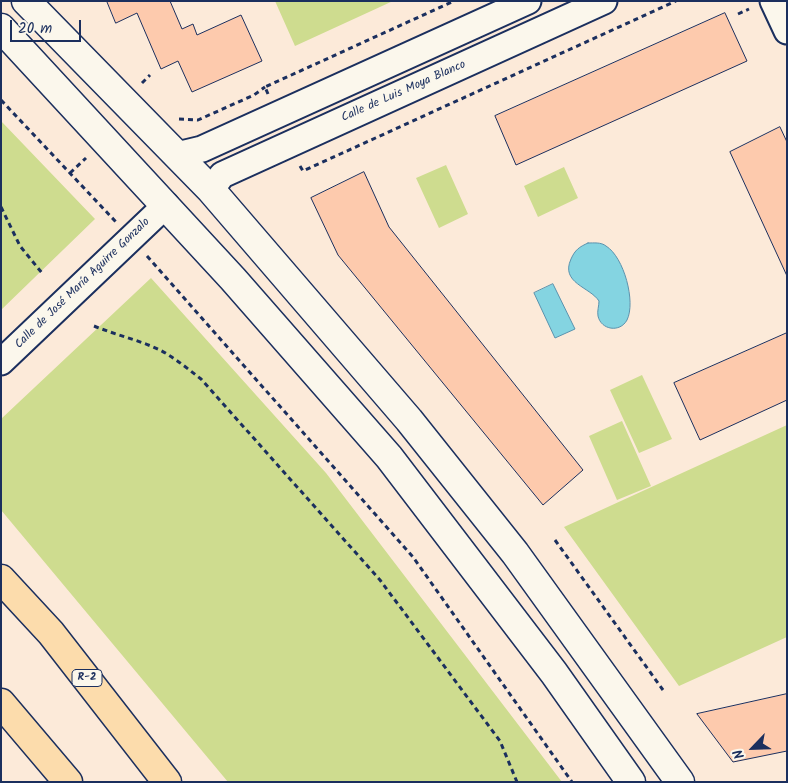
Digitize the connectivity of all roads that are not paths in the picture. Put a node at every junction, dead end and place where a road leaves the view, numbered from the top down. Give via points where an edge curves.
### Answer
1 (26, 1) edge
2 (528, 1) edge
3 (604, 1) edge
4 (773, 1) edge
5 (1, 28) edge
6 (787, 31) edge
7 (177, 155) junction
8 (211, 190) junction
9 (166, 205) junction
10 (1, 362) edge
11 (1, 579) edge
12 (1, 703) edge
13 (68, 782) edge
14 (168, 782) edge
15 (631, 782) edge
16 (680, 782) edge

1 - 7 street
2 - 7 street via 202,148
3 - 8 street, Calle de Luis Moya Blanco via 222,176
4 - 6 street
5 - 9 street
7 - 8 street
8 - 16 street via 478,505
9 - 10 street, Calle de José María Aguirre Gonzalo
9 - 15 street via 389,457 554,673
11 - 14 highway, R-2 via 51,633
12 - 13 highway

